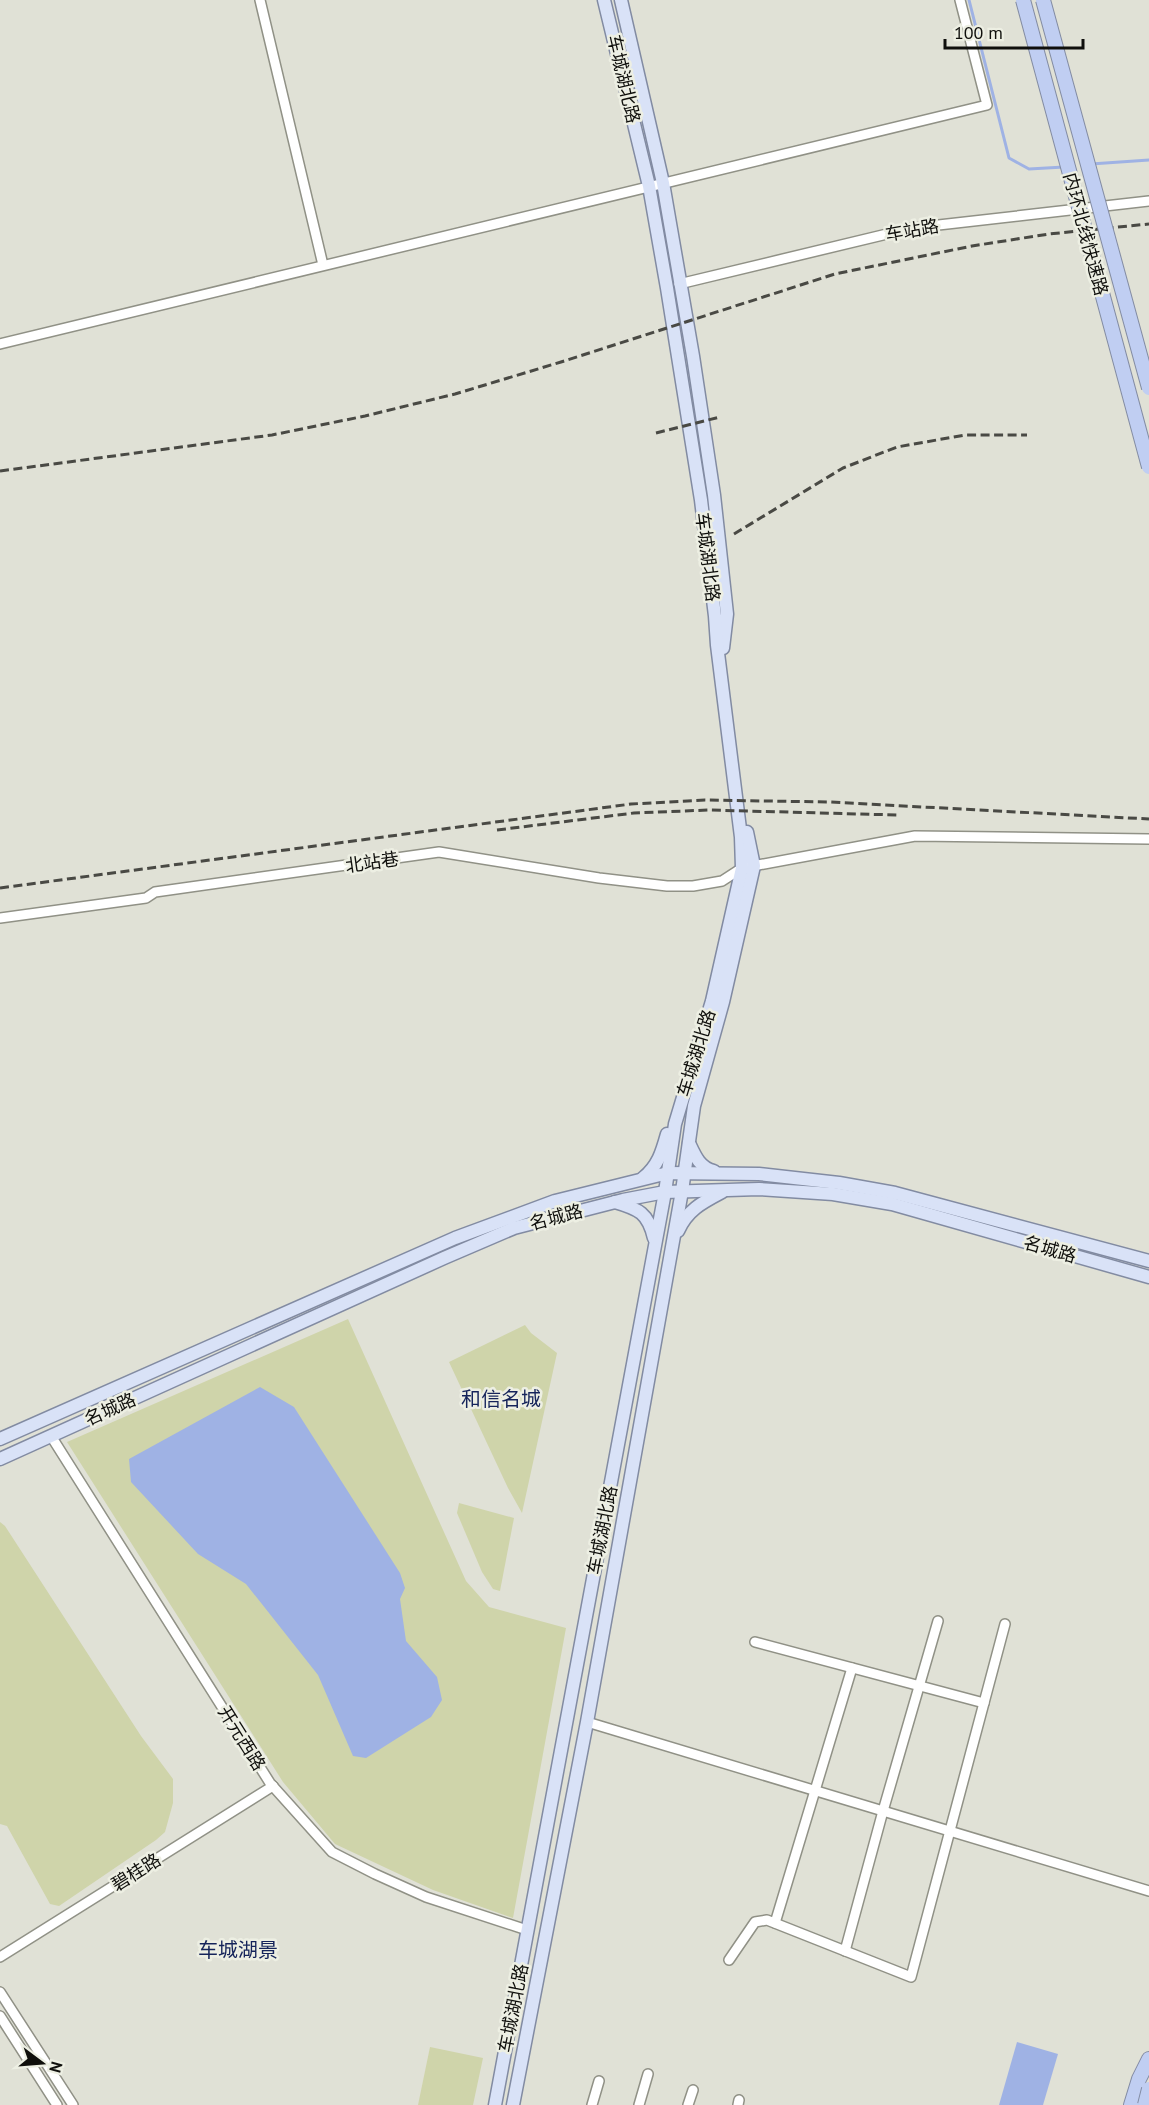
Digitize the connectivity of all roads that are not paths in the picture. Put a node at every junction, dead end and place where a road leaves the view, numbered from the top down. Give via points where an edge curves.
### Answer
1 (260, 0) edge
2 (604, 0) edge
3 (621, 0) edge
4 (960, 0) edge
5 (1023, 0) edge
6 (1043, 0) edge
7 (663, 183) junction
8 (649, 186) junction
9 (1149, 201) edge
10 (323, 265) junction
11 (679, 284) junction
12 (0, 344) edge
13 (1149, 388) edge
14 (1149, 467) edge
15 (1149, 839) edge
16 (748, 867) junction
17 (0, 918) edge
18 (712, 1001) junction
19 (689, 1143) junction
20 (685, 1172) junction
21 (668, 1173) junction
22 (721, 1173) junction
23 (642, 1179) junction
24 (726, 1190) junction
25 (682, 1191) junction
26 (665, 1192) junction
27 (614, 1202) junction
28 (655, 1242) junction
29 (672, 1243) junction
30 (1149, 1261) edge
31 (1149, 1277) edge
32 (51, 1436) junction
33 (0, 1439) edge
34 (0, 1459) edge
35 (938, 1621) dead end
36 (1005, 1624) dead end
37 (755, 1642) dead end
38 (852, 1668) junction
39 (920, 1686) junction
40 (984, 1703) junction
41 (588, 1722) junction
42 (273, 1786) junction
43 (814, 1790) junction
44 (883, 1811) junction
45 (949, 1831) junction
46 (1149, 1891) edge
47 (775, 1923) junction
48 (527, 1930) junction
49 (845, 1951) junction
50 (0, 1957) edge
51 (729, 1960) dead end
52 (0, 1992) edge
53 (0, 2016) edge
54 (1149, 2059) edge
55 (1149, 2066) edge
56 (648, 2074) dead end
57 (599, 2081) dead end
58 (693, 2090) dead end
59 (1142, 2101) edge
60 (57, 2105) edge
61 (73, 2105) edge
62 (495, 2105) edge
63 (513, 2105) edge
64 (592, 2105) edge
65 (639, 2105) edge
66 (688, 2105) edge

1 - 10 street
2 - 8 main road, 车城湖北路
3 - 7 main road, 车城湖北路
4 - 7 street via 987,105
5 - 14 highway, 内环北线快速路, bridge
6 - 13 highway, 内环北线快速路, bridge
7 - 8 street
7 - 11 main road, 车城湖北路
8 - 10 street
8 - 16 main road, 车城湖北路 via 701,500 741,837
9 - 11 street, 车站路 via 912,228
10 - 12 street
11 - 16 main road, 车城湖北路 via 714,495 727,614 723,644
15 - 16 street, 北站巷 via 915,836
16 - 17 street, 北站巷 via 722,881 667,886 439,852
16 - 18 main road, 车城湖北路
16 - 19 main road, 车城湖北路 via 723,1002 694,1106
18 - 21 main road, 车城湖北路 via 675,1124
18 - 23 main road via 704,1007 661,1154 654,1169
19 - 20 main road, 车城湖北路
19 - 22 main road via 705,1169
20 - 21 main road, 名城路
20 - 22 main road, 名城路
20 - 25 main road, 车城湖北路
21 - 23 main road, 名城路
21 - 26 main road, 车城湖北路
22 - 30 main road, 名城路 via 839,1183 895,1193
23 - 33 main road, 名城路 via 555,1201 455,1238
24 - 25 main road, 名城路
24 - 29 main road via 699,1204 682,1221
24 - 31 main road, 名城路 via 833,1194 892,1204
25 - 26 main road, 名城路
25 - 29 main road, 车城湖北路
26 - 27 main road, 名城路
26 - 28 main road, 车城湖北路
27 - 28 main road via 631,1206 649,1220
27 - 32 main road, 名城路 via 514,1228
28 - 48 main road, 车城湖北路
29 - 41 main road, 车城湖北路
32 - 34 main road, 名城路
32 - 42 street, 开元西路
35 - 39 street
36 - 40 street
37 - 38 street
38 - 39 street
38 - 43 street
39 - 40 street
39 - 44 street
40 - 45 street
41 - 43 street
41 - 63 main road, 车城湖北路
42 - 48 street, 开元西路 via 332,1852 426,1897
42 - 50 street, 碧桂路
43 - 44 street
43 - 47 street
44 - 45 street
44 - 49 street
45 - 46 street
45 - 49 street via 911,1977
47 - 49 street
47 - 51 street via 755,1922
48 - 62 main road, 车城湖北路
52 - 61 street
53 - 60 street
54 - 59 highway via 1139,2079
55 - 59 main road
56 - 65 street
57 - 64 street
58 - 66 street

